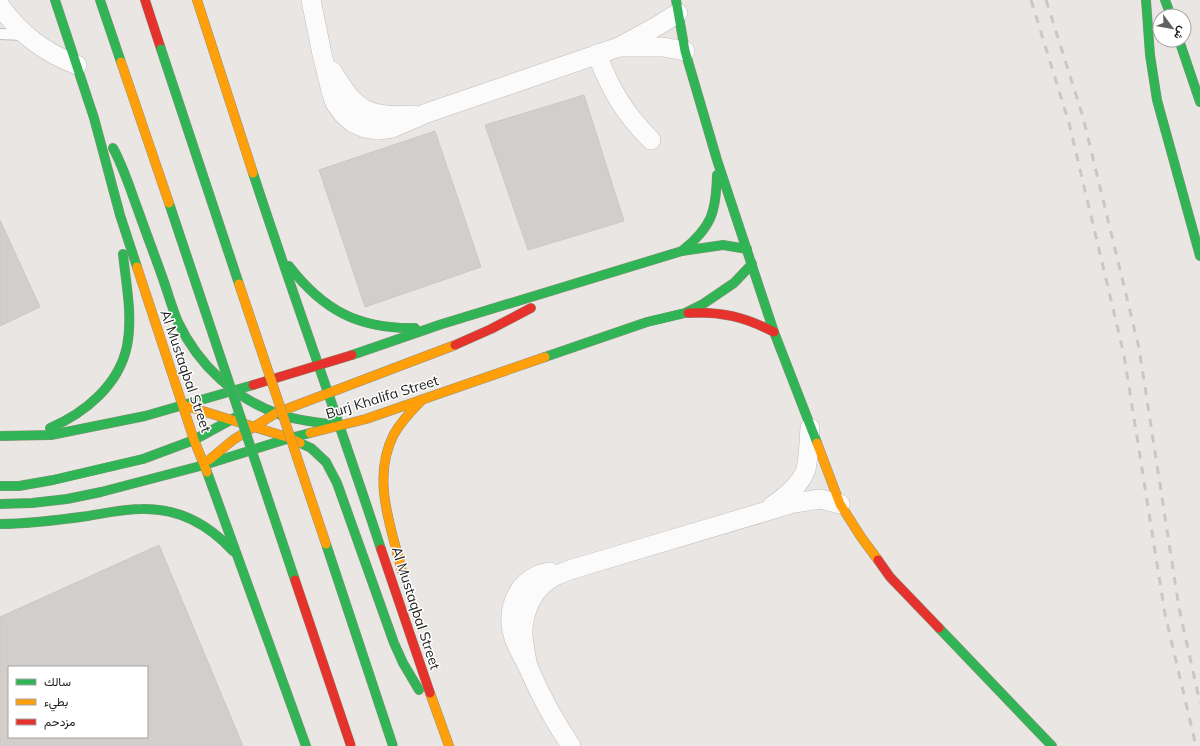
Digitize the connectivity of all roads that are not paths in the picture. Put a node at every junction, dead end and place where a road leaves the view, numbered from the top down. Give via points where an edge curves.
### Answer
1 (55, 0) edge
2 (100, 0) edge
3 (145, 0) edge
4 (197, 0) edge
5 (311, 0) edge
6 (1146, 0) edge
7 (0, 6) edge
8 (677, 7) edge
9 (0, 34) edge
10 (25, 36) junction
11 (619, 47) junction
12 (1182, 48) edge
13 (685, 51) junction
14 (597, 54) junction
15 (77, 65) junction
16 (1200, 102) edge
17 (94, 118) junction
18 (651, 140) dead end
19 (717, 160) junction
20 (120, 215) junction
21 (276, 243) junction
22 (747, 249) junction
23 (682, 251) junction
24 (1200, 256) edge
25 (752, 264) junction
26 (573, 285) junction
27 (685, 313) junction
28 (442, 324) junction
29 (774, 332) junction
30 (318, 365) junction
31 (299, 380) dead end
32 (284, 390) dead end
33 (233, 391) junction
34 (328, 392) junction
35 (422, 400) junction
36 (183, 405) junction
37 (258, 406) junction
38 (276, 412) junction
39 (231, 419) junction
40 (340, 425) junction
41 (251, 426) junction
42 (810, 428) junction
43 (0, 436) edge
44 (20, 436) junction
45 (290, 438) junction
46 (194, 440) junction
47 (204, 464) junction
48 (0, 486) edge
49 (0, 504) edge
50 (840, 504) junction
51 (766, 511) junction
52 (0, 524) edge
53 (237, 555) junction
54 (402, 612) junction
55 (438, 718) junction
56 (306, 746) edge
57 (350, 746) edge
58 (393, 746) edge
59 (449, 746) edge
60 (571, 746) edge
61 (1052, 746) edge

1 - 15 main road, Al Mustaqbal Street
2 - 57 main road, bridge
3 - 58 main road, bridge
4 - 21 main road, Al Mustaqbal Street
5 - 14 street via 322,54 348,96 368,111 379,115 427,114
6 - 24 main road via 1150,55 1157,100
7 - 10 street
8 - 11 street via 659,25
8 - 13 main road
9 - 10 lane
10 - 15 street via 50,53
11 - 13 street via 641,46
11 - 14 street
12 - 16 main road
13 - 19 main road
14 - 18 street via 613,92 636,125
15 - 17 main road, Al Mustaqbal Street
17 - 20 main road, Al Mustaqbal Street
17 - 33 main road via 122,167 180,326 204,363
19 - 22 main road
19 - 23 main road via 717,198 714,211 702,234
20 - 36 main road, Al Mustaqbal Street
20 - 44 main road via 129,318 126,349 120,366 111,381 86,408 55,426 38,433
21 - 28 main road via 285,260 309,290 340,312 373,325 390,328 425,328
21 - 30 main road, Al Mustaqbal Street
22 - 23 main road via 723,245
22 - 25 main road
23 - 26 main road
25 - 27 main road, Burj Khalifa Street via 721,292
25 - 29 main road
26 - 28 main road
26 - 34 main road via 485,332 453,346
27 - 29 main road via 716,312 736,316
27 - 35 main road, Burj Khalifa Street via 647,322
28 - 30 main road
29 - 42 main road
30 - 31 main road
30 - 33 main road
30 - 34 main road, Al Mustaqbal Street
32 - 37 main road
33 - 36 main road
33 - 37 main road
34 - 38 main road
34 - 40 main road, Al Mustaqbal Street
35 - 40 main road, Burj Khalifa Street
35 - 54 main road via 411,410 393,436 387,450 383,474 384,498 401,568
36 - 39 main road
36 - 44 main road via 145,416 51,435
36 - 46 main road, Al Mustaqbal Street
37 - 38 main road
37 - 39 main road
38 - 40 main road via 309,422
38 - 41 main road
39 - 41 main road
39 - 46 main road
40 - 45 main road, Burj Khalifa Street
40 - 54 main road, Al Mustaqbal Street
41 - 45 main road
41 - 47 main road
42 - 50 main road
42 - 51 street via 805,470 799,482 788,495
43 - 44 main road
45 - 47 main road, Burj Khalifa Street
45 - 55 main road via 311,448 326,462 336,483 394,644 413,682
46 - 47 main road, Al Mustaqbal Street
46 - 48 main road via 119,466 19,486
47 - 49 main road, Burj Khalifa Street via 101,492 32,503
47 - 53 main road, Al Mustaqbal Street
50 - 51 street via 820,499
50 - 61 main road via 890,577
51 - 60 street via 576,568 554,576 534,595 524,621 523,635 528,667 552,716
52 - 53 main road via 56,521 128,510 166,511 200,523 214,532
53 - 56 main road, Al Mustaqbal Street
54 - 55 main road, Al Mustaqbal Street
55 - 59 main road, Al Mustaqbal Street

